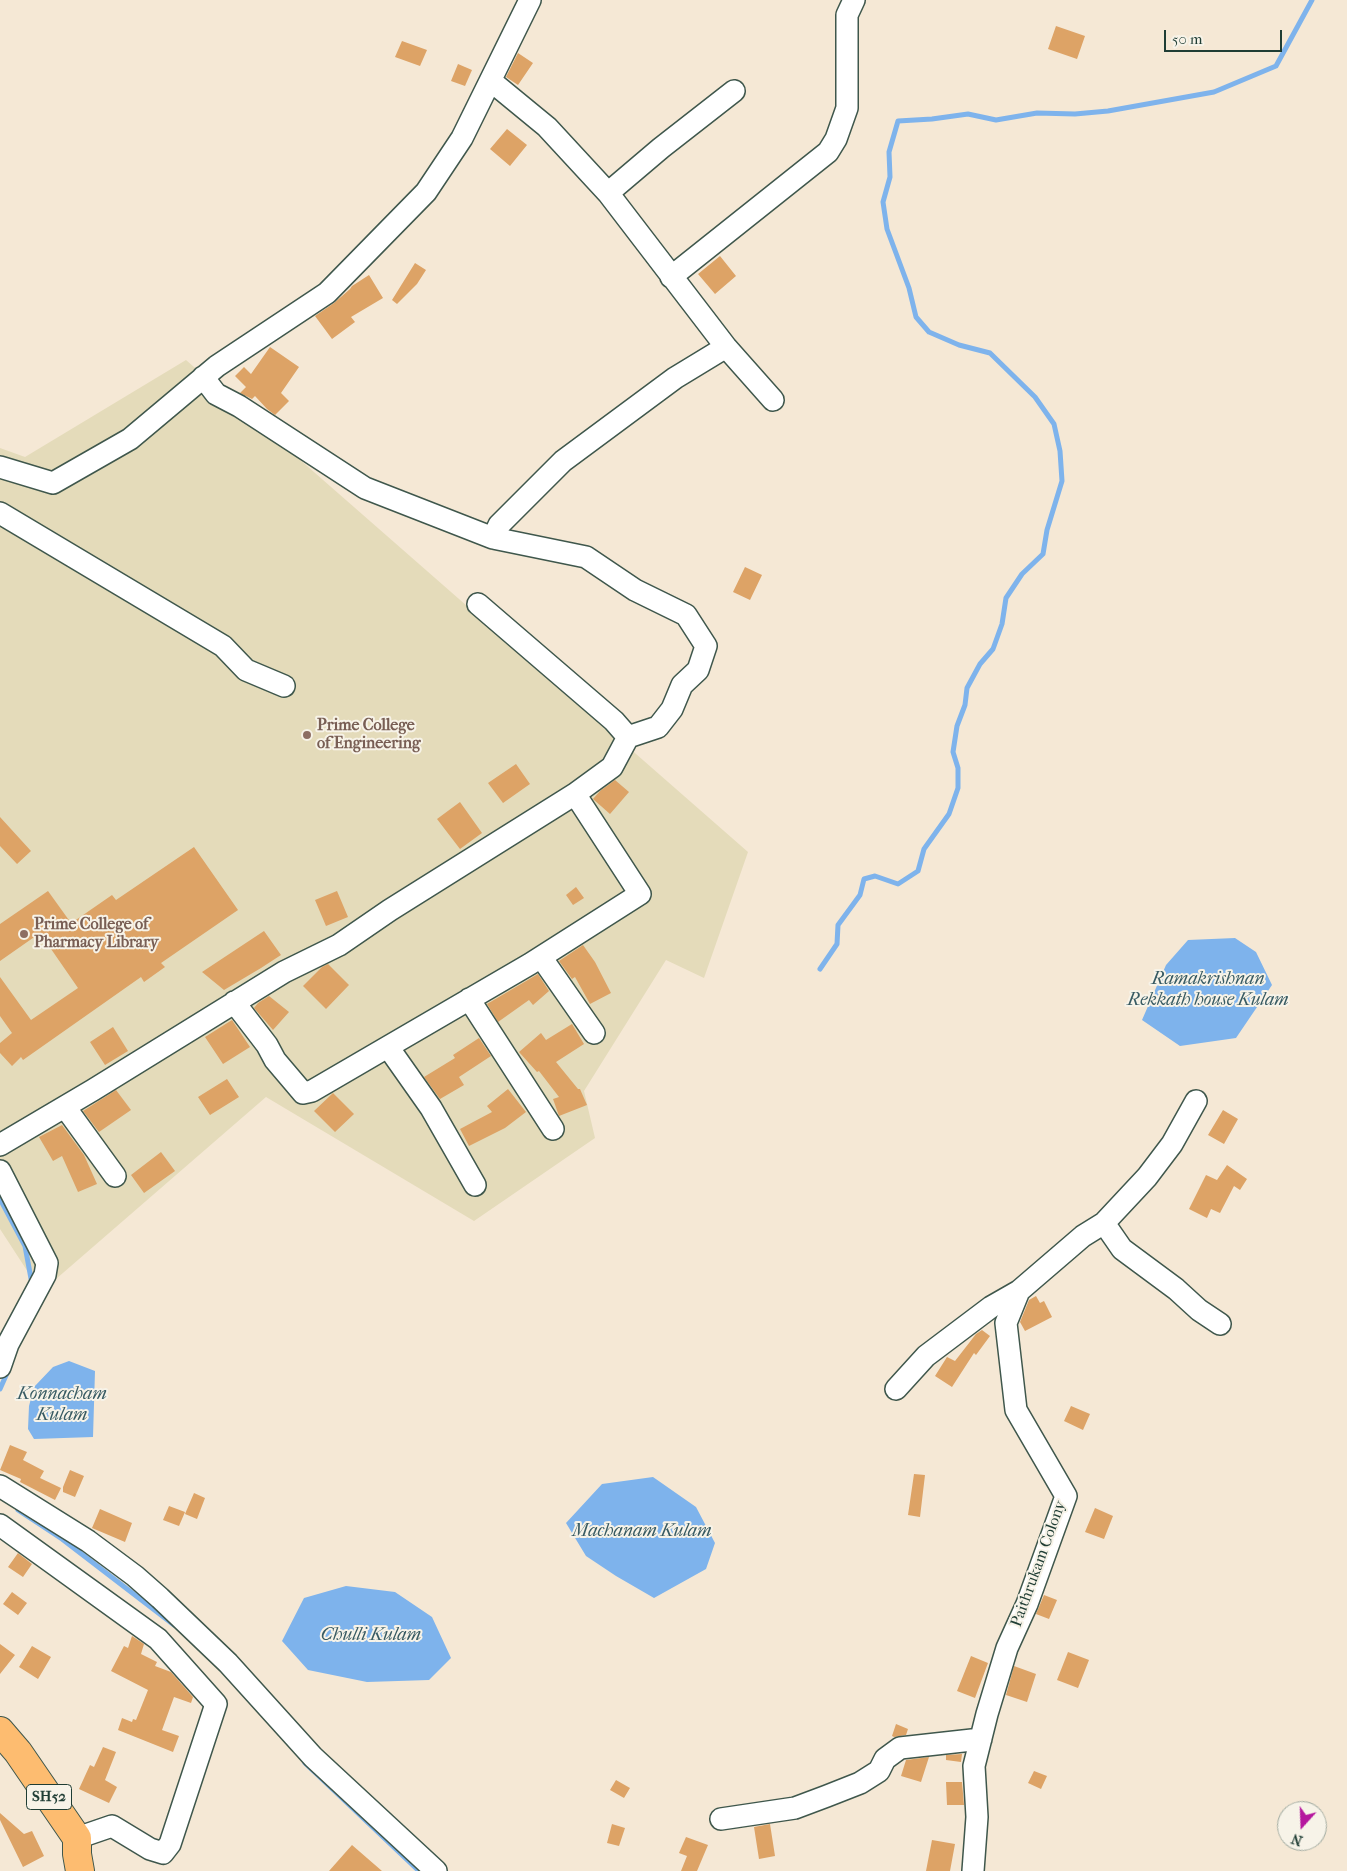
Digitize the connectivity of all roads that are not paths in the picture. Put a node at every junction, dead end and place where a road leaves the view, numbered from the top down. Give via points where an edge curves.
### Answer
1 (530, 0) edge
2 (854, 0) edge
3 (491, 81) junction
4 (734, 91) dead end
5 (608, 193) junction
6 (671, 277) junction
7 (726, 347) junction
8 (203, 377) junction
9 (773, 400) dead end
10 (0, 467) edge
11 (0, 513) edge
12 (493, 538) junction
13 (478, 604) dead end
14 (284, 686) dead end
15 (628, 737) junction
16 (575, 794) junction
17 (541, 957) junction
18 (469, 998) junction
19 (234, 1002) junction
20 (594, 1033) dead end
21 (388, 1047) junction
22 (1196, 1101) dead end
23 (65, 1107) junction
24 (553, 1129) dead end
25 (0, 1145) edge
26 (0, 1171) edge
27 (116, 1176) dead end
28 (475, 1185) dead end
29 (1104, 1223) junction
30 (1019, 1291) junction
31 (991, 1307) junction
32 (1006, 1323) junction
33 (1220, 1324) dead end
34 (4, 1341) edge
35 (0, 1367) edge
36 (896, 1389) dead end
37 (0, 1486) edge
38 (0, 1525) edge
39 (0, 1731) edge
40 (981, 1739) junction
41 (721, 1819) dead end
42 (77, 1838) junction
43 (80, 1871) edge
44 (436, 1871) edge
45 (973, 1871) edge

1 - 3 street
2 - 6 street via 847,16 847,108 828,152
3 - 5 street via 547,127
3 - 8 street via 462,138 426,192 326,293
4 - 5 street
5 - 6 street
6 - 7 street
7 - 9 street
7 - 12 street via 675,378 563,461 498,525
8 - 10 street via 130,439 53,483
8 - 12 street via 216,394 365,488
11 - 14 street via 223,646 246,670
12 - 15 street via 586,557 636,590 686,615 706,646 698,670 682,685 672,710 658,727
13 - 15 street via 614,721
15 - 16 street via 612,767
16 - 17 street via 640,894
16 - 19 street via 340,945 284,972
17 - 18 street
17 - 20 street
18 - 21 street
18 - 24 street
19 - 21 street via 302,1093 312,1091
19 - 23 street
21 - 28 street via 431,1108
22 - 29 street, Paithrukam Colony via 1172,1144 1147,1177
23 - 25 street
23 - 27 street
26 - 34 street via 47,1263 45,1275 34,1295
29 - 30 street, Paithrukam Colony via 1083,1236
29 - 33 street via 1122,1249
30 - 31 street
30 - 32 street, Paithrukam Colony
31 - 32 street
31 - 36 street via 926,1356
32 - 40 street, Paithrukam Colony via 1016,1410 1066,1496 1027,1604 1007,1648
34 - 35 street
37 - 44 street via 88,1541 160,1598 228,1662 313,1757
38 - 42 street via 158,1639 216,1704 170,1844 163,1853 112,1826
39 - 42 main road, SH52
40 - 41 street via 900,1748 885,1759 879,1771 828,1796 795,1808
40 - 45 street, Paithrukam Colony via 974,1766 977,1817
42 - 43 main road

